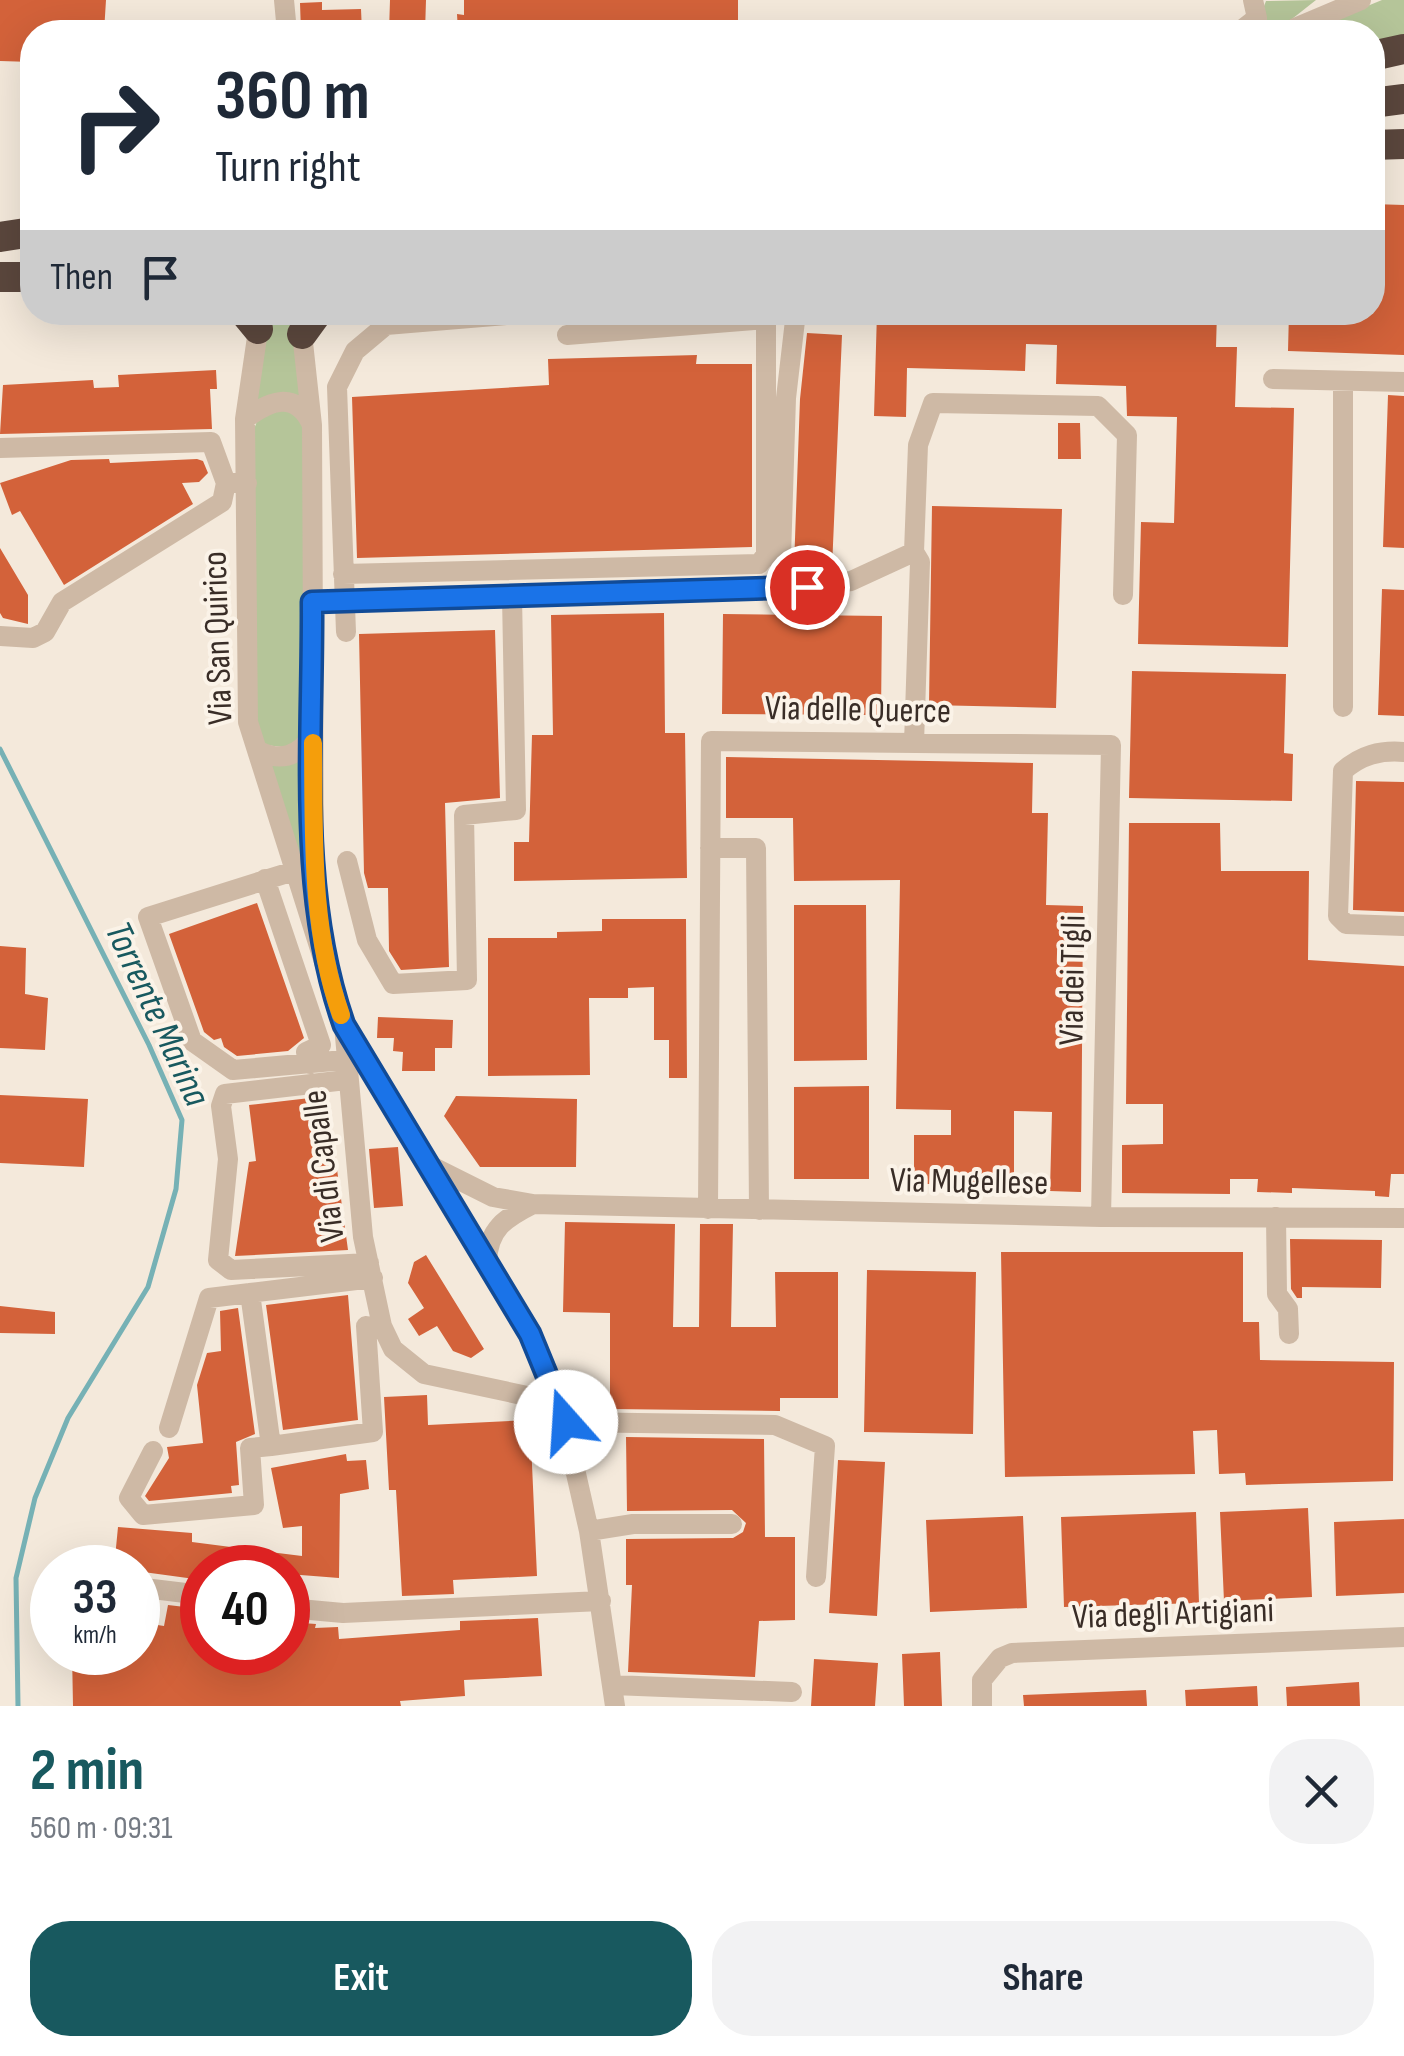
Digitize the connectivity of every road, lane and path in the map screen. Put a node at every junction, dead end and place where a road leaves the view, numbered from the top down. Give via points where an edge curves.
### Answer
1 (1327, 0) edge
2 (1361, 0) edge
3 (1304, 20) edge
4 (1315, 20) edge
5 (253, 325) edge
6 (307, 325) edge
7 (386, 325) edge
8 (691, 325) edge
9 (766, 325) edge
10 (794, 325) edge
11 (567, 335) dead end
12 (1273, 379) dead end
13 (1343, 380) junction
14 (1404, 382) edge
15 (245, 420) junction
16 (312, 425) junction
17 (0, 448) edge
18 (236, 483) junction
19 (914, 552) junction
20 (343, 574) junction
21 (780, 588) junction
22 (1123, 595) dead end
23 (512, 596) junction
24 (345, 601) junction
25 (312, 602) junction
26 (346, 632) dead end
27 (0, 636) edge
28 (1343, 707) dead end
29 (313, 735) junction
30 (914, 743) junction
31 (1111, 745) joint
32 (257, 750) junction
33 (1404, 752) edge
34 (710, 848) junction
35 (347, 861) dead end
36 (294, 872) junction
37 (266, 879) junction
38 (1404, 926) edge
39 (322, 951) junction
40 (344, 1025) junction
41 (310, 1064) junction
42 (345, 1070) junction
43 (427, 1164) junction
44 (493, 1197) junction
45 (533, 1204) junction
46 (708, 1209) junction
47 (758, 1210) junction
48 (1100, 1217) junction
49 (1276, 1217) junction
50 (1404, 1218) edge
51 (502, 1219) junction
52 (464, 1224) junction
53 (487, 1262) junction
54 (371, 1270) junction
55 (250, 1293) junction
56 (366, 1326) dead end
57 (1288, 1334) dead end
58 (563, 1412) junction
59 (169, 1428) dead end
60 (271, 1446) junction
61 (153, 1451) dead end
62 (732, 1524) dead end
63 (588, 1531) junction
64 (816, 1577) dead end
65 (601, 1601) junction
66 (310, 1610) edge
67 (1404, 1637) edge
68 (792, 1692) dead end
69 (614, 1695) edge
70 (982, 1706) edge

1 - 3 street
2 - 4 street
5 - 15 street, Via San Quirico
6 - 16 street, Via San Quirico
7 - 20 street via 355,351 337,387
8 - 11 street
9 - 20 street via 766,554 759,564
10 - 21 street
12 - 13 street
13 - 14 street
13 - 28 street
15 - 16 street via 286,400
15 - 18 street, Via San Quirico
16 - 25 street, Via San Quirico
17 - 18 street via 211,442
18 - 27 street via 222,502 62,602 45,632
18 - 32 street, Via San Quirico via 248,722
19 - 21 street via 851,582
19 - 22 street via 918,444 933,403 1098,406 1127,435
19 - 30 street via 920,562
20 - 24 street
21 - 23 street
23 - 24 street
23 - 35 street via 516,810 464,815 467,980 393,984 367,940
24 - 25 street
24 - 26 street
25 - 29 street, Via San Quirico
29 - 32 street via 294,754 271,757
29 - 39 street, Via San Quirico
30 - 31 street, Via delle Querce
30 - 34 street, Via delle Querce via 711,741
31 - 48 street, Via dei Tigli
32 - 36 street, Via San Quirico
33 - 38 street via 1367,756 1344,771 1338,904 1346,924
34 - 46 street, Via delle Querce
34 - 47 street via 756,848
36 - 37 street
36 - 39 street, Via San Quirico
37 - 41 street via 321,1045 306,1052
37 - 41 street via 148,917 192,1041 233,1070
39 - 40 street, Via San Quirico
40 - 42 street, Via di Capalle
40 - 43 street, Via San Quirico
41 - 42 street
42 - 54 street, Via di Capalle
42 - 54 street via 225,1094 220,1106 228,1158 218,1260 231,1270
43 - 44 street, Via Mugellese
43 - 52 street, Via San Quirico
44 - 45 street, Via Mugellese
44 - 52 street
45 - 46 street, Via Mugellese
45 - 51 street, Via Mugellese
46 - 47 street, Via Mugellese
47 - 48 street, Via Mugellese
48 - 49 street, Via Mugellese
49 - 50 street, Via Mugellese
49 - 57 street via 1277,1294 1288,1309
51 - 52 street, Via Mugellese
51 - 53 street via 488,1243
52 - 53 street, Via San Quirico
53 - 58 street, Via San Quirico via 530,1334
54 - 55 street
54 - 58 street, Via di Capalle via 382,1326 394,1349 424,1374 510,1392
55 - 59 street via 209,1298
55 - 60 street
56 - 60 street via 373,1432
58 - 63 street
58 - 64 street, Via di Capalle via 775,1426 825,1446
60 - 61 street via 250,1448 254,1504 143,1515 129,1498
62 - 63 street
63 - 65 street
65 - 66 street
65 - 69 street
67 - 70 street, Via degli Artigiani via 1012,1653 982,1680
68 - 69 street

